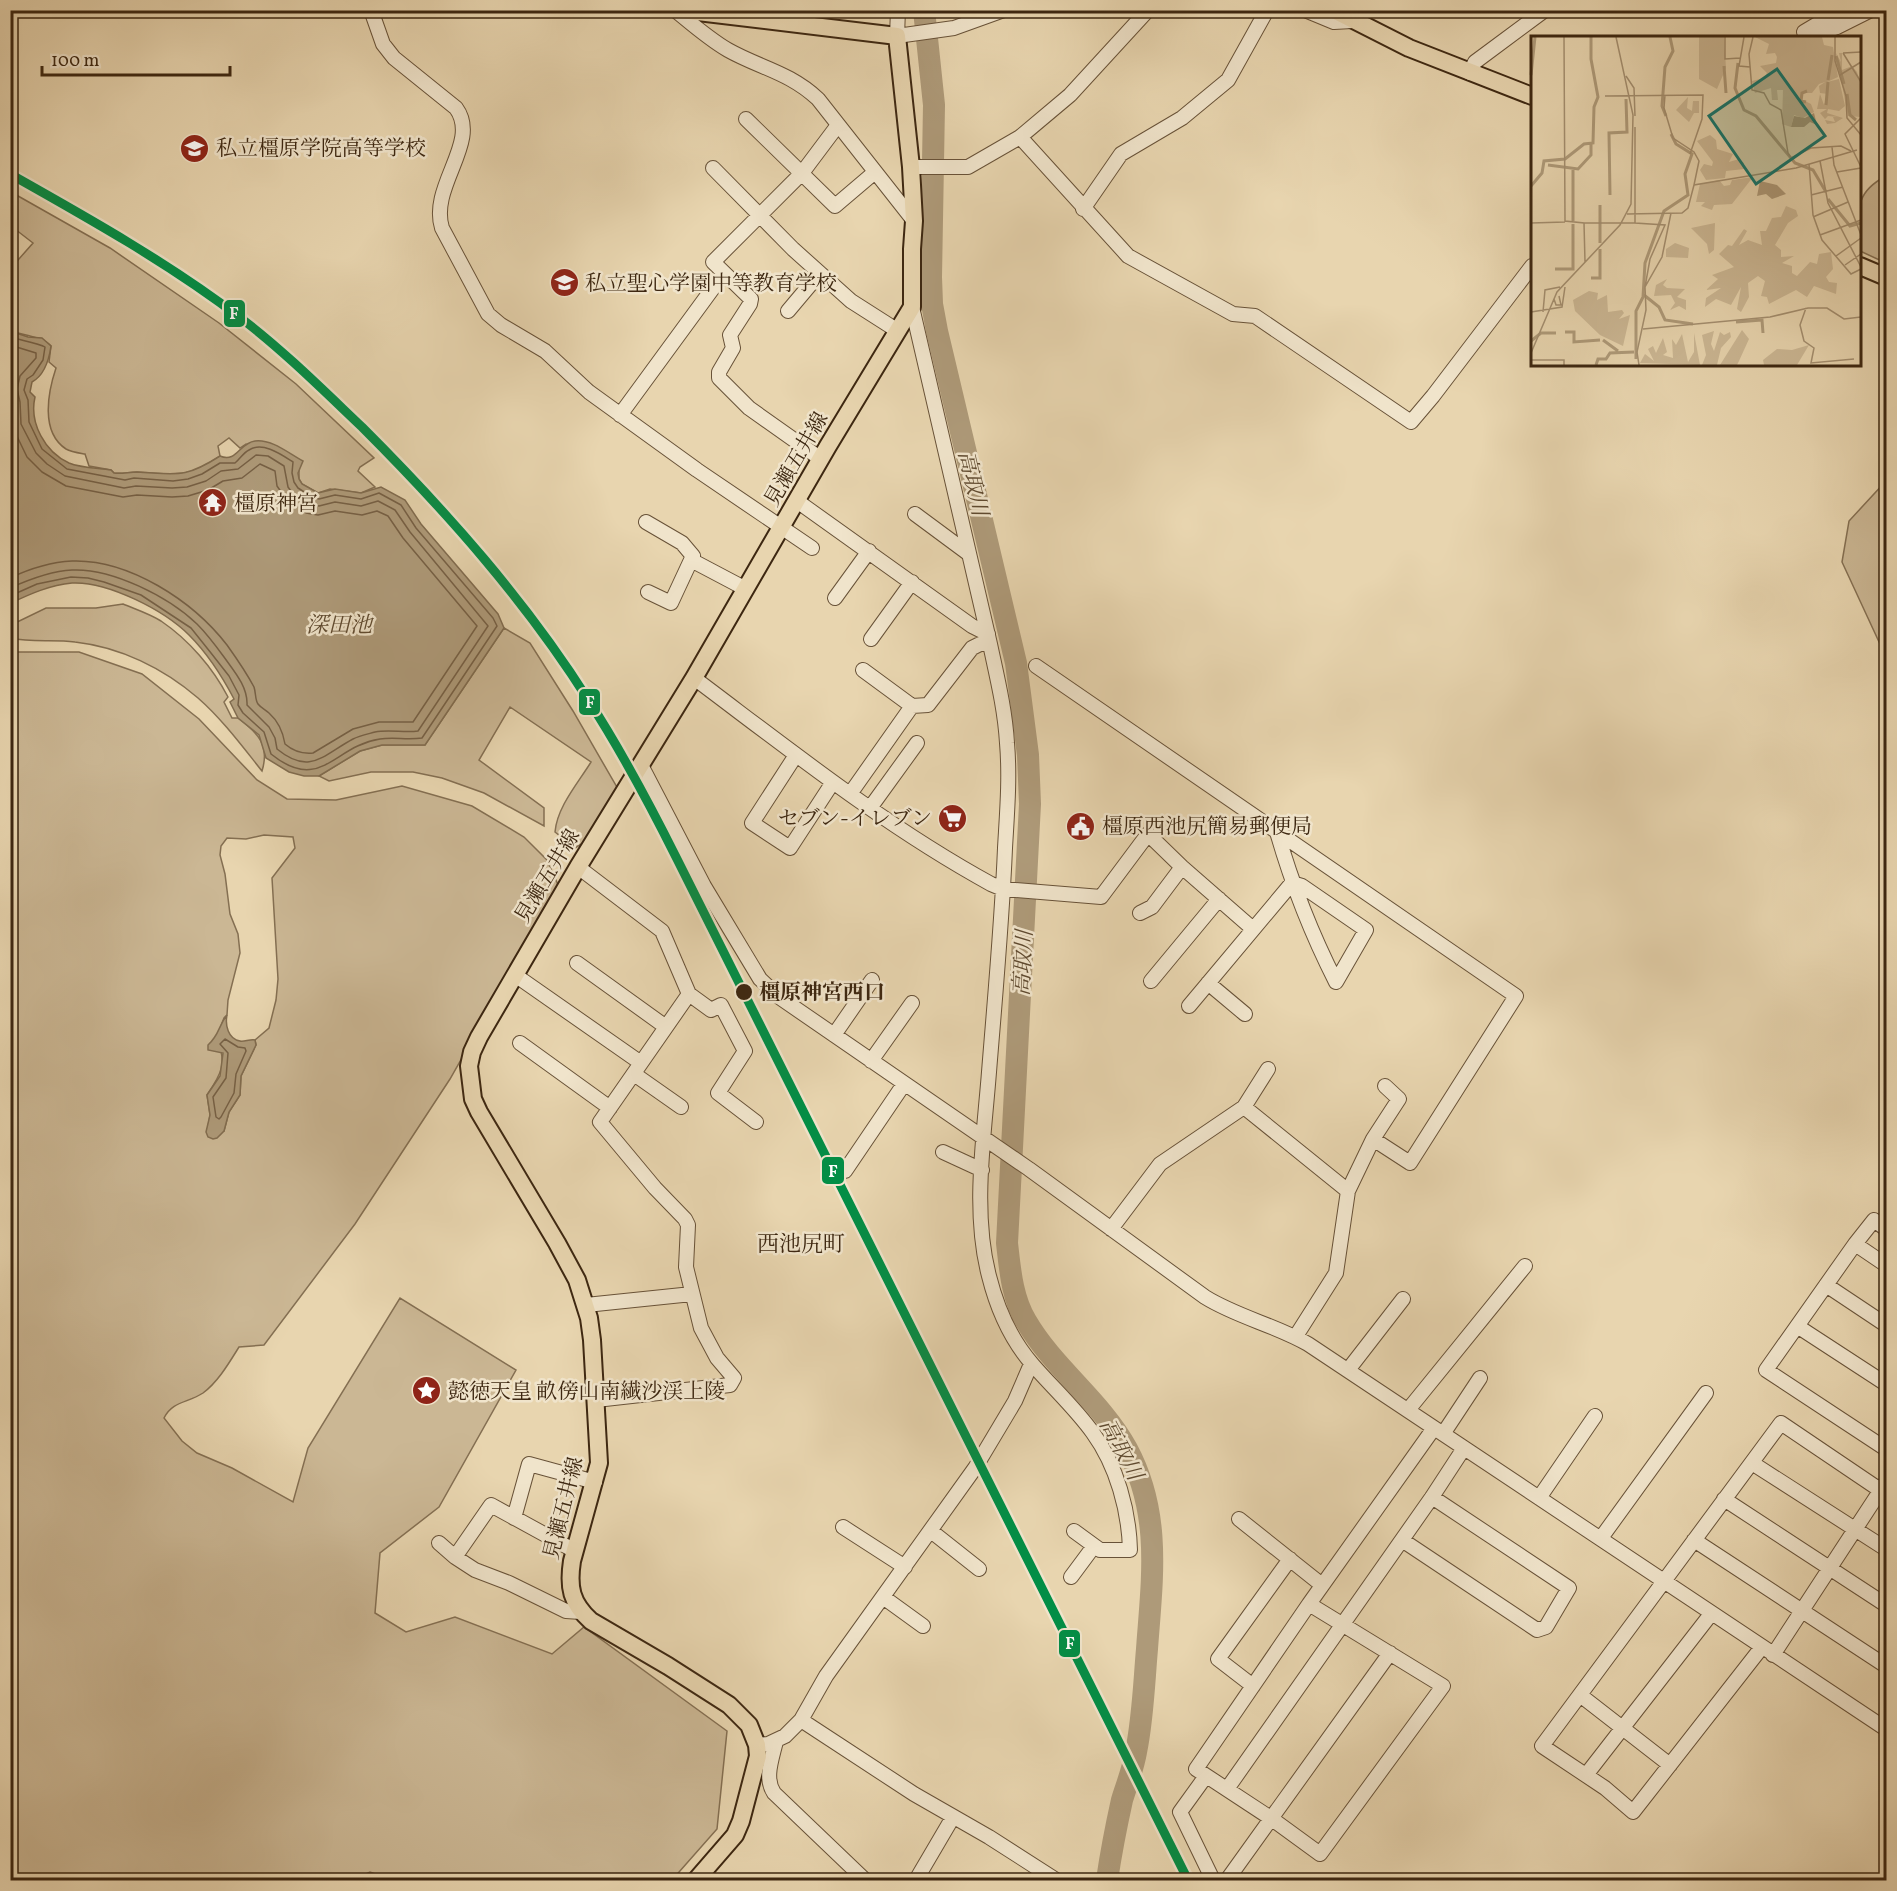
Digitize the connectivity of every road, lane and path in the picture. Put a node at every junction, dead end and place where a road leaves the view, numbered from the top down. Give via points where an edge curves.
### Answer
1 (371, 10) edge
2 (675, 10) edge
3 (681, 10) edge
4 (898, 10) edge
5 (1004, 10) edge
6 (1148, 10) edge
7 (1267, 10) edge
8 (1305, 10) edge
9 (1334, 10) edge
10 (1545, 10) edge
11 (1841, 10) edge
12 (1871, 10) edge
13 (1352, 21) junction
14 (904, 36) junction
15 (1798, 36) edge
16 (1810, 36) edge
17 (1470, 73) junction
18 (1531, 95) edge
19 (746, 119) dead end
20 (838, 124) junction
21 (1020, 137) junction
22 (915, 167) junction
23 (713, 168) dead end
24 (875, 172) junction
25 (801, 173) junction
26 (1083, 209) junction
27 (760, 215) junction
28 (914, 221) junction
29 (1861, 266) edge
30 (1531, 269) edge
31 (724, 273) junction
32 (820, 273) junction
33 (1887, 277) edge
34 (912, 307) junction
35 (788, 311) dead end
36 (898, 331) junction
37 (620, 414) junction
38 (821, 459) junction
39 (797, 501) junction
40 (915, 514) dead end
41 (646, 522) dead end
42 (782, 528) junction
43 (812, 548) dead end
44 (869, 551) junction
45 (969, 554) junction
46 (691, 560) junction
47 (912, 582) junction
48 (746, 589) junction
49 (648, 592) dead end
50 (835, 598) dead end
51 (871, 639) dead end
52 (989, 639) junction
53 (1036, 666) dead end
54 (863, 670) dead end
55 (694, 678) junction
56 (912, 705) junction
57 (917, 743) dead end
58 (796, 755) junction
59 (641, 765) junction
60 (833, 782) junction
61 (850, 794) junction
62 (870, 808) junction
63 (1277, 832) junction
64 (578, 867) junction
65 (1182, 867) junction
66 (1292, 883) junction
67 (1006, 889) junction
68 (1219, 899) junction
69 (1140, 913) dead end
70 (1253, 929) junction
71 (577, 963) dead end
72 (515, 975) junction
73 (872, 980) dead end
74 (1151, 981) dead end
75 (1208, 983) junction
76 (689, 994) junction
77 (912, 1003) dead end
78 (1190, 1006) dead end
79 (1245, 1014) dead end
80 (666, 1027) junction
81 (834, 1035) junction
82 (520, 1043) dead end
83 (871, 1061) junction
84 (637, 1069) junction
85 (1268, 1069) dead end
86 (904, 1084) junction
87 (1385, 1086) dead end
88 (681, 1107) dead end
89 (1244, 1107) junction
90 (610, 1108) junction
91 (756, 1122) dead end
92 (1373, 1139) junction
93 (989, 1142) junction
94 (943, 1152) dead end
95 (982, 1170) junction
96 (844, 1171) dead end
97 (1348, 1191) junction
98 (1110, 1228) junction
99 (1887, 1229) edge
100 (1855, 1244) junction
101 (1887, 1265) edge
102 (1525, 1266) dead end
103 (1826, 1285) junction
104 (692, 1294) junction
105 (1403, 1299) dead end
106 (586, 1305) junction
107 (1797, 1326) junction
108 (1887, 1326) edge
109 (1296, 1336) junction
110 (1031, 1364) junction
111 (1348, 1370) junction
112 (1480, 1378) dead end
113 (1887, 1384) edge
114 (1706, 1393) dead end
115 (596, 1400) junction
116 (1408, 1410) junction
117 (1595, 1416) dead end
118 (1438, 1431) junction
119 (1464, 1448) junction
120 (1887, 1449) edge
121 (1752, 1462) junction
122 (595, 1482) junction
123 (1885, 1489) edge
124 (1432, 1497) junction
125 (1539, 1498) junction
126 (1724, 1499) junction
127 (514, 1518) junction
128 (1239, 1519) dead end
129 (843, 1527) dead end
130 (1856, 1530) junction
131 (1074, 1531) dead end
132 (931, 1532) junction
133 (1601, 1538) junction
134 (1402, 1540) junction
135 (1694, 1540) junction
136 (439, 1543) dead end
137 (1094, 1546) junction
138 (1887, 1550) edge
139 (574, 1551) junction
140 (455, 1557) junction
141 (1290, 1559) junction
142 (905, 1567) junction
143 (1830, 1568) junction
144 (979, 1569) dead end
145 (1071, 1577) dead end
146 (1663, 1581) junction
147 (1323, 1585) junction
148 (884, 1597) junction
149 (1309, 1604) junction
150 (1887, 1605) edge
151 (580, 1612) junction
152 (1802, 1612) junction
153 (1711, 1614) junction
154 (1343, 1625) junction
155 (923, 1626) dead end
156 (1767, 1651) junction
157 (1390, 1653) junction
158 (1887, 1666) edge
159 (1253, 1686) junction
160 (1580, 1695) junction
161 (801, 1719) junction
162 (1623, 1728) junction
163 (1887, 1729) edge
164 (776, 1741) junction
165 (757, 1745) junction
166 (1670, 1765) junction
167 (1586, 1775) junction
168 (1206, 1776) junction
169 (1227, 1789) junction
170 (953, 1817) junction
171 (1272, 1819) junction
172 (696, 1881) edge
173 (865, 1881) edge
174 (916, 1881) edge
175 (1056, 1881) edge
176 (1213, 1881) edge
177 (1227, 1881) edge

1 - 37 street via 383,44 394,58 463,117 463,140 444,188 439,220 484,309 501,325 545,351 572,378
2 - 20 street via 729,50 798,82
3 - 14 main road
4 - 14 street
5 - 14 street via 954,28
6 - 21 street via 1077,87
7 - 26 street via 1228,80 1182,118 1120,154
8 - 13 street via 1334,22
9 - 13 main road
10 - 17 street via 1475,62
11 - 15 street
12 - 16 street
13 - 17 main road
14 - 22 main road
17 - 18 main road
19 - 25 street
20 - 24 street
20 - 25 street
21 - 22 street via 968,167
21 - 26 street
22 - 28 main road
23 - 27 street
24 - 25 street via 835,206
24 - 28 street
25 - 27 street
26 - 30 street via 1128,256 1233,314 1255,316 1411,422
27 - 31 street via 712,262
27 - 32 street
28 - 34 main road
29 - 33 main road
31 - 37 street
31 - 38 street via 751,299 730,335 733,348 719,372 720,378 748,408
32 - 35 street
32 - 36 street via 851,301
34 - 36 main road, 見瀬五井線
34 - 45 street
36 - 38 main road, 見瀬五井線
37 - 42 street
38 - 39 main road, 見瀬五井線
39 - 42 main road, 見瀬五井線
39 - 44 street
40 - 45 street
41 - 46 street via 682,543 693,556
42 - 43 street
42 - 48 main road, 見瀬五井線
44 - 47 street
44 - 50 street
45 - 52 street
46 - 48 street
46 - 49 street via 671,603
47 - 51 street
47 - 52 street
48 - 55 main road, 見瀬五井線
52 - 56 street via 972,648 928,705
52 - 67 street via 1002,699 1009,765
53 - 63 street
54 - 56 street
55 - 58 street
55 - 59 main road, 見瀬五井線
56 - 61 street
57 - 62 street
58 - 60 street
58 - 60 street via 752,823 790,848
59 - 64 main road, 見瀬五井線
59 - 81 street via 694,869 760,979 778,997
60 - 61 street
61 - 62 street
62 - 67 street via 978,877
63 - 66 street
63 - 92 street via 1516,996 1410,1163
64 - 72 main road, 見瀬五井線
64 - 76 street via 662,931
65 - 67 street via 1148,834 1101,897
65 - 68 street
65 - 69 street via 1152,907
66 - 66 street via 1366,930 1335,982 1313,936
66 - 70 street
67 - 93 street
68 - 70 street
68 - 74 street
70 - 75 street
71 - 80 street
72 - 84 street
72 - 106 main road, 見瀬五井線 via 472,1052 471,1091 478,1112 557,1242
73 - 81 street
75 - 78 street
75 - 79 street
76 - 80 street
76 - 91 street via 711,1010 721,1005 745,1051 718,1093
77 - 83 street
80 - 84 street
81 - 83 street
82 - 90 street
83 - 86 street
84 - 88 street
84 - 90 street
85 - 89 street
86 - 93 street
86 - 96 street
87 - 92 street via 1399,1099
89 - 97 street
89 - 98 street via 1160,1164
90 - 104 street via 600,1122 685,1219 686,1267
92 - 97 street
93 - 95 street
93 - 98 street
94 - 95 street
95 - 110 street via 982,1240 989,1276 1004,1319
97 - 109 street via 1336,1273
98 - 109 street via 1218,1305
99 - 100 street via 1874,1220
100 - 101 street
100 - 103 street
102 - 116 street
103 - 107 street
103 - 108 street
104 - 106 street
104 - 115 street via 708,1344 734,1378 730,1385
105 - 111 street
106 - 115 main road, 見瀬五井線
107 - 113 street
107 - 120 street via 1766,1370
109 - 111 street
110 - 132 street via 1006,1417
110 - 137 street via 1094,1434 1119,1486 1130,1550 1100,1550
111 - 116 street
112 - 118 street
114 - 133 street
115 - 122 main road, 見瀬五井線 via 600,1448
116 - 118 street
117 - 125 street
118 - 119 street
118 - 147 street
119 - 124 street
119 - 125 street
121 - 123 street via 1781,1423
121 - 126 street
121 - 130 street
122 - 127 street via 529,1464
122 - 139 main road, 見瀬五井線
123 - 130 street
124 - 134 street
124 - 134 street via 1569,1588 1546,1627 1537,1630
125 - 133 street
126 - 135 street
126 - 143 street
127 - 139 street
127 - 140 street via 491,1505
128 - 141 street
129 - 142 street
130 - 138 street
130 - 143 street
131 - 137 street
132 - 142 street
132 - 144 street
133 - 146 street
134 - 154 street
135 - 146 street
135 - 152 street
136 - 140 street
137 - 145 street
139 - 151 main road, 見瀬五井線 via 569,1577
140 - 151 street via 566,1611
141 - 147 street
141 - 159 street via 1218,1659
142 - 148 street
143 - 150 street
143 - 152 street
146 - 153 street
146 - 160 street
147 - 149 street
148 - 155 street
148 - 161 street via 826,1676
149 - 154 street
149 - 159 street
151 - 165 main road via 729,1705 749,1725
152 - 156 street
152 - 158 street
153 - 156 street
153 - 162 street
154 - 157 street
154 - 169 street
156 - 163 street
156 - 166 street
157 - 171 street
157 - 171 street via 1443,1686 1320,1854
159 - 168 street via 1196,1769
160 - 162 street
160 - 167 street via 1542,1746
161 - 164 street
161 - 170 street
162 - 166 street
162 - 167 street
164 - 165 street
164 - 173 street via 769,1775 774,1793
165 - 172 main road via 758,1756 741,1821 727,1846
166 - 167 street via 1633,1812
168 - 169 street
168 - 176 street via 1180,1812
169 - 171 street
170 - 174 street
170 - 175 street
171 - 177 street

